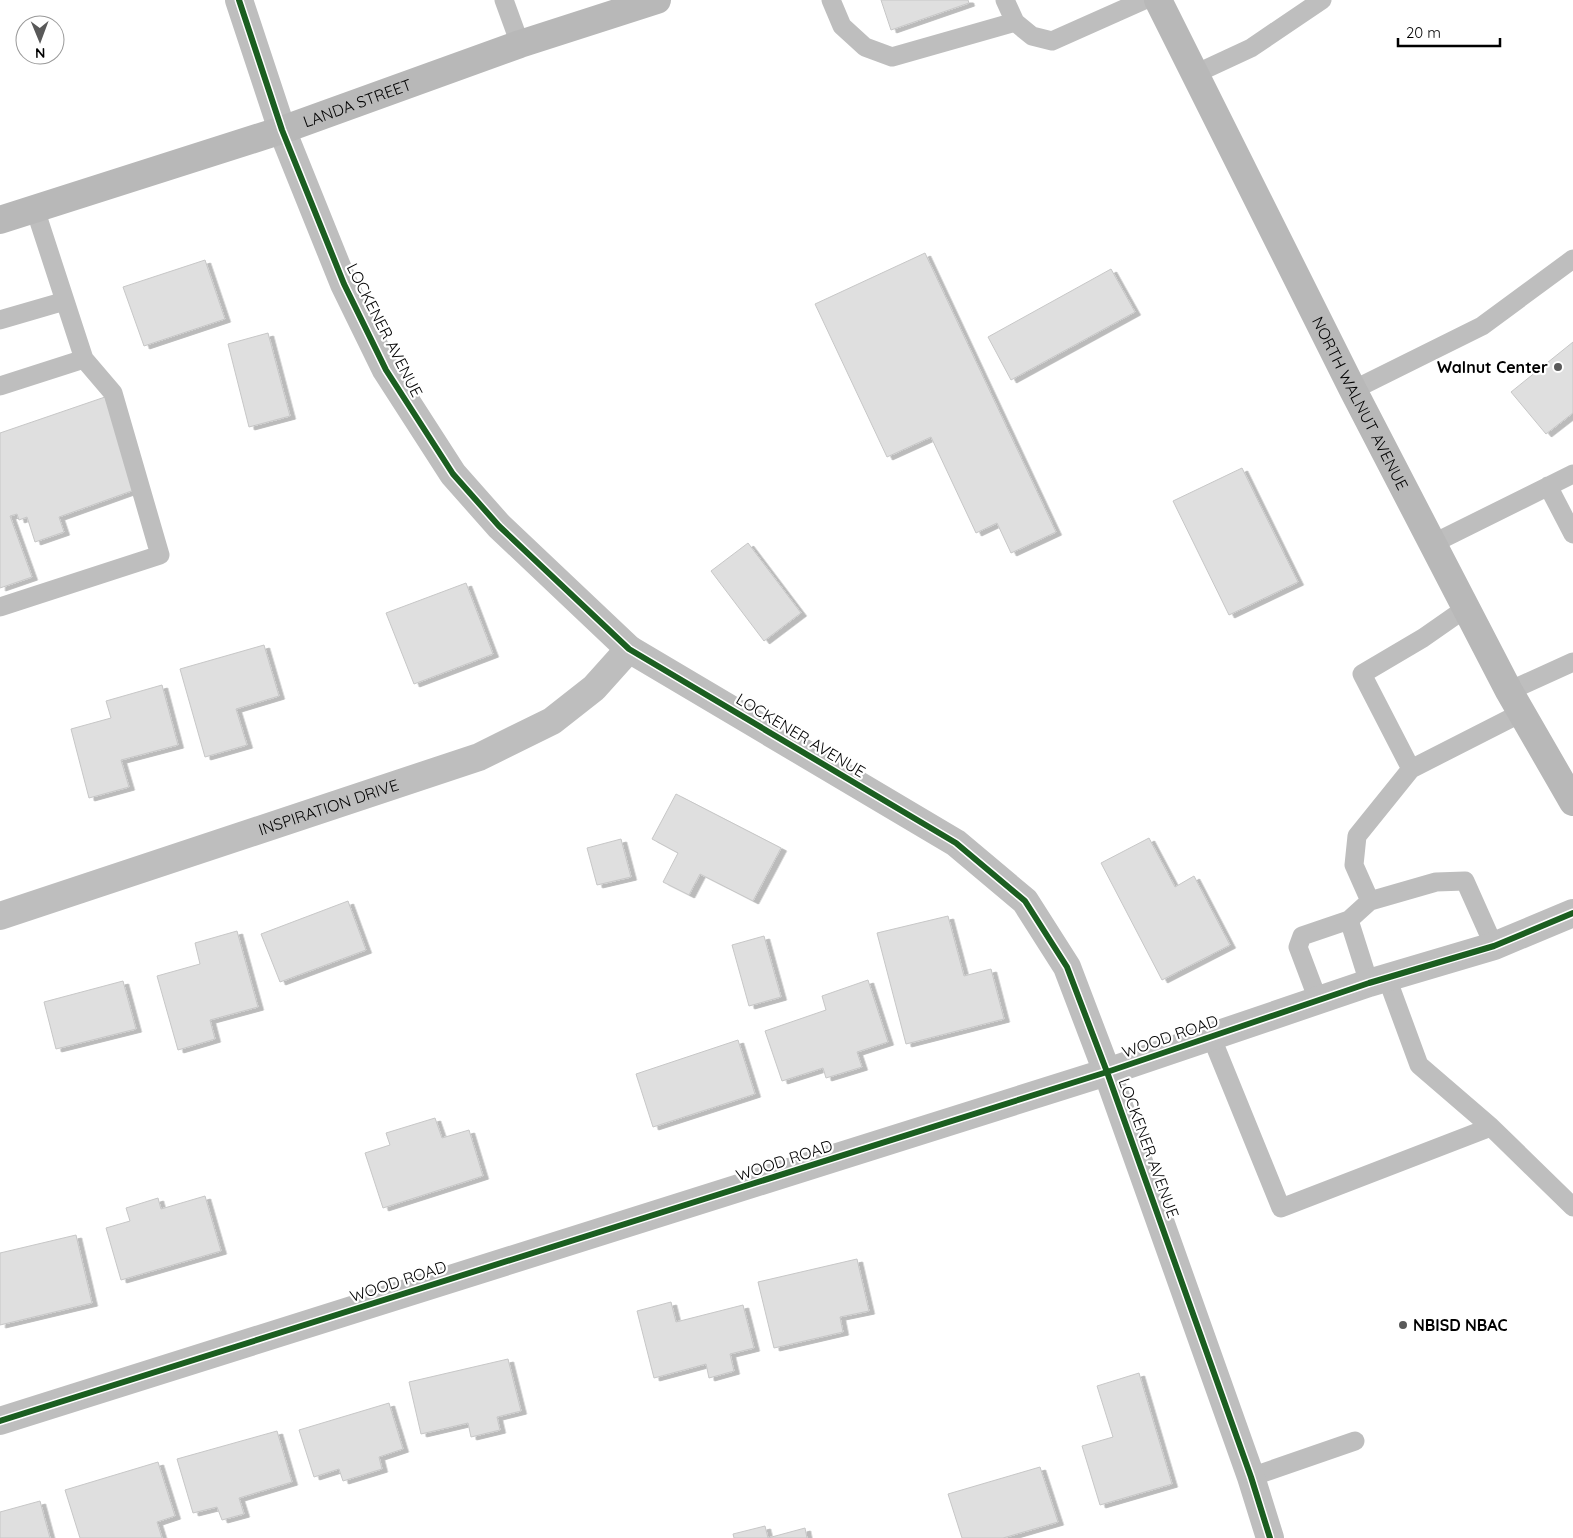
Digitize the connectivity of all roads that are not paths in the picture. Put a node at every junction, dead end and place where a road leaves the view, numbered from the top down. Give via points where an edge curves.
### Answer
1 (239, 0) edge
2 (504, 0) edge
3 (657, 0) edge
4 (1005, 0) edge
5 (1144, 0) edge
6 (1158, 0) edge
7 (1322, 0) edge
8 (834, 1) edge
9 (1015, 22) junction
10 (520, 44) junction
11 (1195, 74) junction
12 (282, 130) junction
13 (35, 209) junction
14 (0, 220) edge
15 (1573, 259) edge
16 (65, 301) junction
17 (0, 320) edge
18 (84, 359) junction
19 (0, 386) edge
20 (1353, 390) junction
21 (1573, 474) edge
22 (1548, 486) junction
23 (1573, 534) edge
24 (1434, 543) junction
25 (0, 607) edge
26 (1466, 608) junction
27 (629, 649) junction
28 (1573, 662) edge
29 (1515, 702) junction
30 (1411, 769) junction
31 (1573, 802) edge
32 (1370, 901) junction
33 (1573, 913) edge
34 (0, 916) edge
35 (1349, 920) junction
36 (1494, 946) junction
37 (1378, 980) junction
38 (1318, 1000) junction
39 (1211, 1036) junction
40 (1107, 1072) junction
41 (1491, 1127) junction
42 (1573, 1207) edge
43 (0, 1421) edge
44 (1354, 1441) dead end
45 (1251, 1476) junction
46 (1266, 1537) edge

1 - 12 street, LOCKENER AVENUE
2 - 10 lane
3 - 10 main road, LANDA STREET
4 - 9 lane
5 - 9 lane via 1052,41 1032,36
6 - 11 main road, NORTH WALNUT AVENUE
7 - 11 lane via 1251,48
8 - 9 lane via 842,26 865,47 892,57
10 - 12 main road, LANDA STREET
11 - 20 main road, NORTH WALNUT AVENUE
12 - 13 main road, LANDA STREET
12 - 27 street, LOCKENER AVENUE via 344,284 386,370 417,421 453,474 499,526
13 - 14 main road, LANDA STREET
13 - 16 lane
15 - 20 lane via 1482,326
16 - 17 lane
16 - 18 lane
18 - 19 lane
18 - 25 lane via 113,393 160,555
20 - 24 main road, NORTH WALNUT AVENUE
21 - 22 lane
22 - 23 lane
22 - 24 lane
24 - 26 main road, NORTH WALNUT AVENUE
26 - 29 main road, NORTH WALNUT AVENUE
26 - 30 lane via 1362,674
27 - 34 street, INSPIRATION DRIVE via 594,688 552,721 479,757
27 - 40 street, LOCKENER AVENUE via 956,843 1025,901 1067,967
28 - 29 lane
29 - 30 lane
29 - 31 main road, NORTH WALNUT AVENUE
30 - 32 lane via 1357,836 1354,864
32 - 35 lane
32 - 36 lane via 1436,882 1466,882
33 - 36 street, WOOD ROAD
35 - 37 lane
35 - 38 lane via 1302,936 1298,947
36 - 37 street, WOOD ROAD
37 - 38 street, WOOD ROAD
37 - 41 lane via 1419,1064
38 - 39 street, WOOD ROAD
39 - 40 street, WOOD ROAD
39 - 41 lane via 1281,1208
40 - 43 street, WOOD ROAD
40 - 45 street, LOCKENER AVENUE
41 - 42 lane
44 - 45 lane
45 - 46 street, LOCKENER AVENUE

